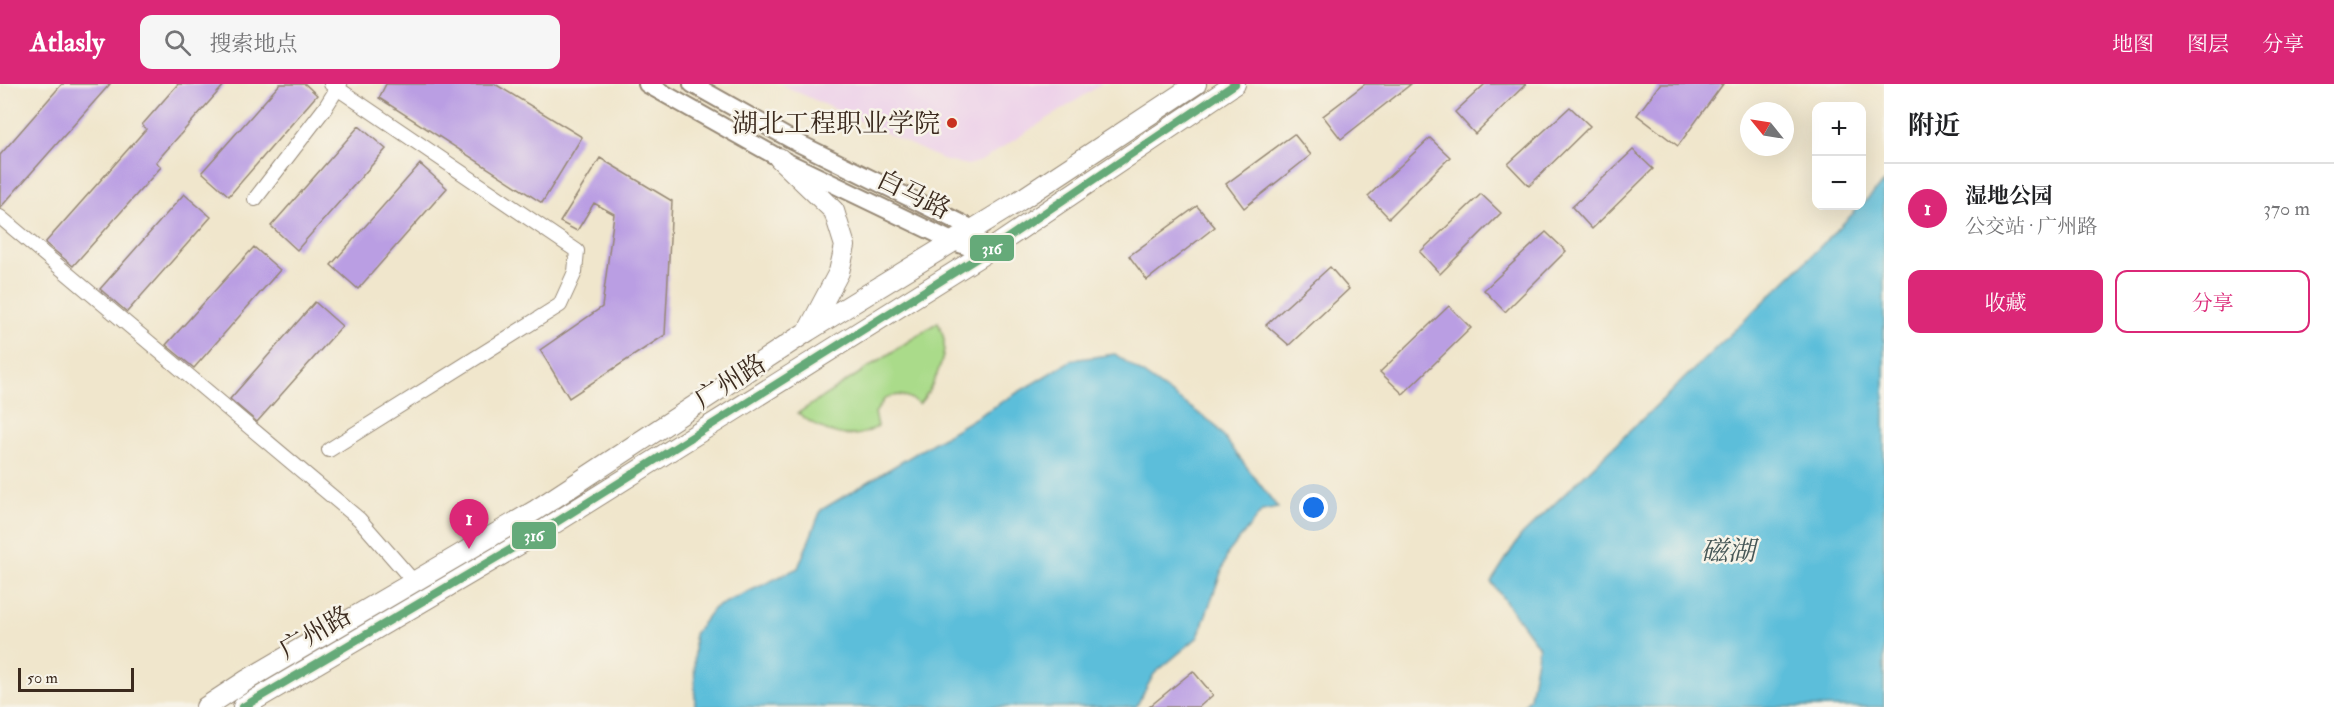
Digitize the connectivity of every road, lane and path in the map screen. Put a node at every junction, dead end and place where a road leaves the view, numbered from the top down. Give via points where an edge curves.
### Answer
1 (647, 84) edge
2 (692, 84) edge
3 (1196, 84) edge
4 (1235, 84) edge
5 (336, 85) edge
6 (779, 158) junction
7 (255, 200) dead end
8 (0, 217) edge
9 (973, 229) junction
10 (954, 242) junction
11 (985, 253) junction
12 (808, 331) junction
13 (329, 450) dead end
14 (414, 582) junction
15 (206, 707) edge
16 (243, 707) edge

1 - 6 street, 白马路
2 - 9 street, 白马路 via 792,140
3 - 9 main road, 广州路
4 - 11 main road, 广州路
5 - 7 street via 325,108
5 - 13 street via 577,251 575,272 560,305
6 - 10 street, 白马路
6 - 12 main road via 834,211 845,246 839,272
8 - 14 street via 359,519
9 - 10 main road, 广州路
9 - 11 street, 白马路
10 - 11 street, 白马路
10 - 12 main road, 广州路
11 - 16 main road, 广州路 via 547,528
12 - 14 main road, 广州路 via 536,510
14 - 15 main road, 广州路

